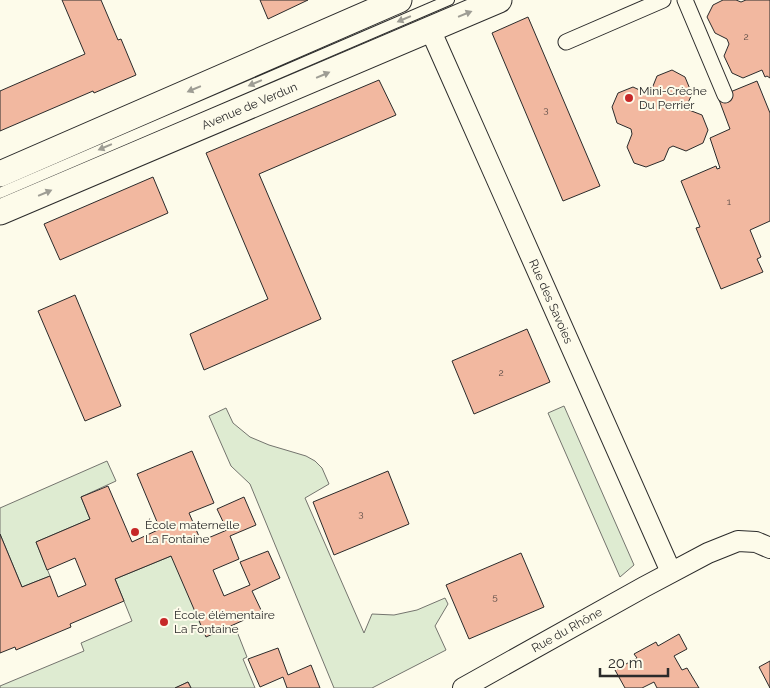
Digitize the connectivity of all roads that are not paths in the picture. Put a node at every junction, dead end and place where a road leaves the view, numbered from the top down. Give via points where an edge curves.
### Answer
1 (399, 0) edge
2 (449, 0) edge
3 (499, 0) edge
4 (663, 0) edge
5 (685, 0) edge
6 (430, 29) junction
7 (566, 42) dead end
8 (725, 95) dead end
9 (0, 174) edge
10 (0, 193) edge
11 (0, 212) edge
12 (770, 548) edge
13 (671, 572) junction
14 (463, 688) edge

1 -> 9 street
2 -> 10 lane, Avenue de Verdun
6 -> 3 street, Avenue de Verdun
4 - 7 street
5 - 8 street
11 -> 6 street, Avenue de Verdun
6 - 13 street, Rue des Savoies
12 - 13 street, Rue du Rhône via 747,540 738,541
13 - 14 street, Rue du Rhône

